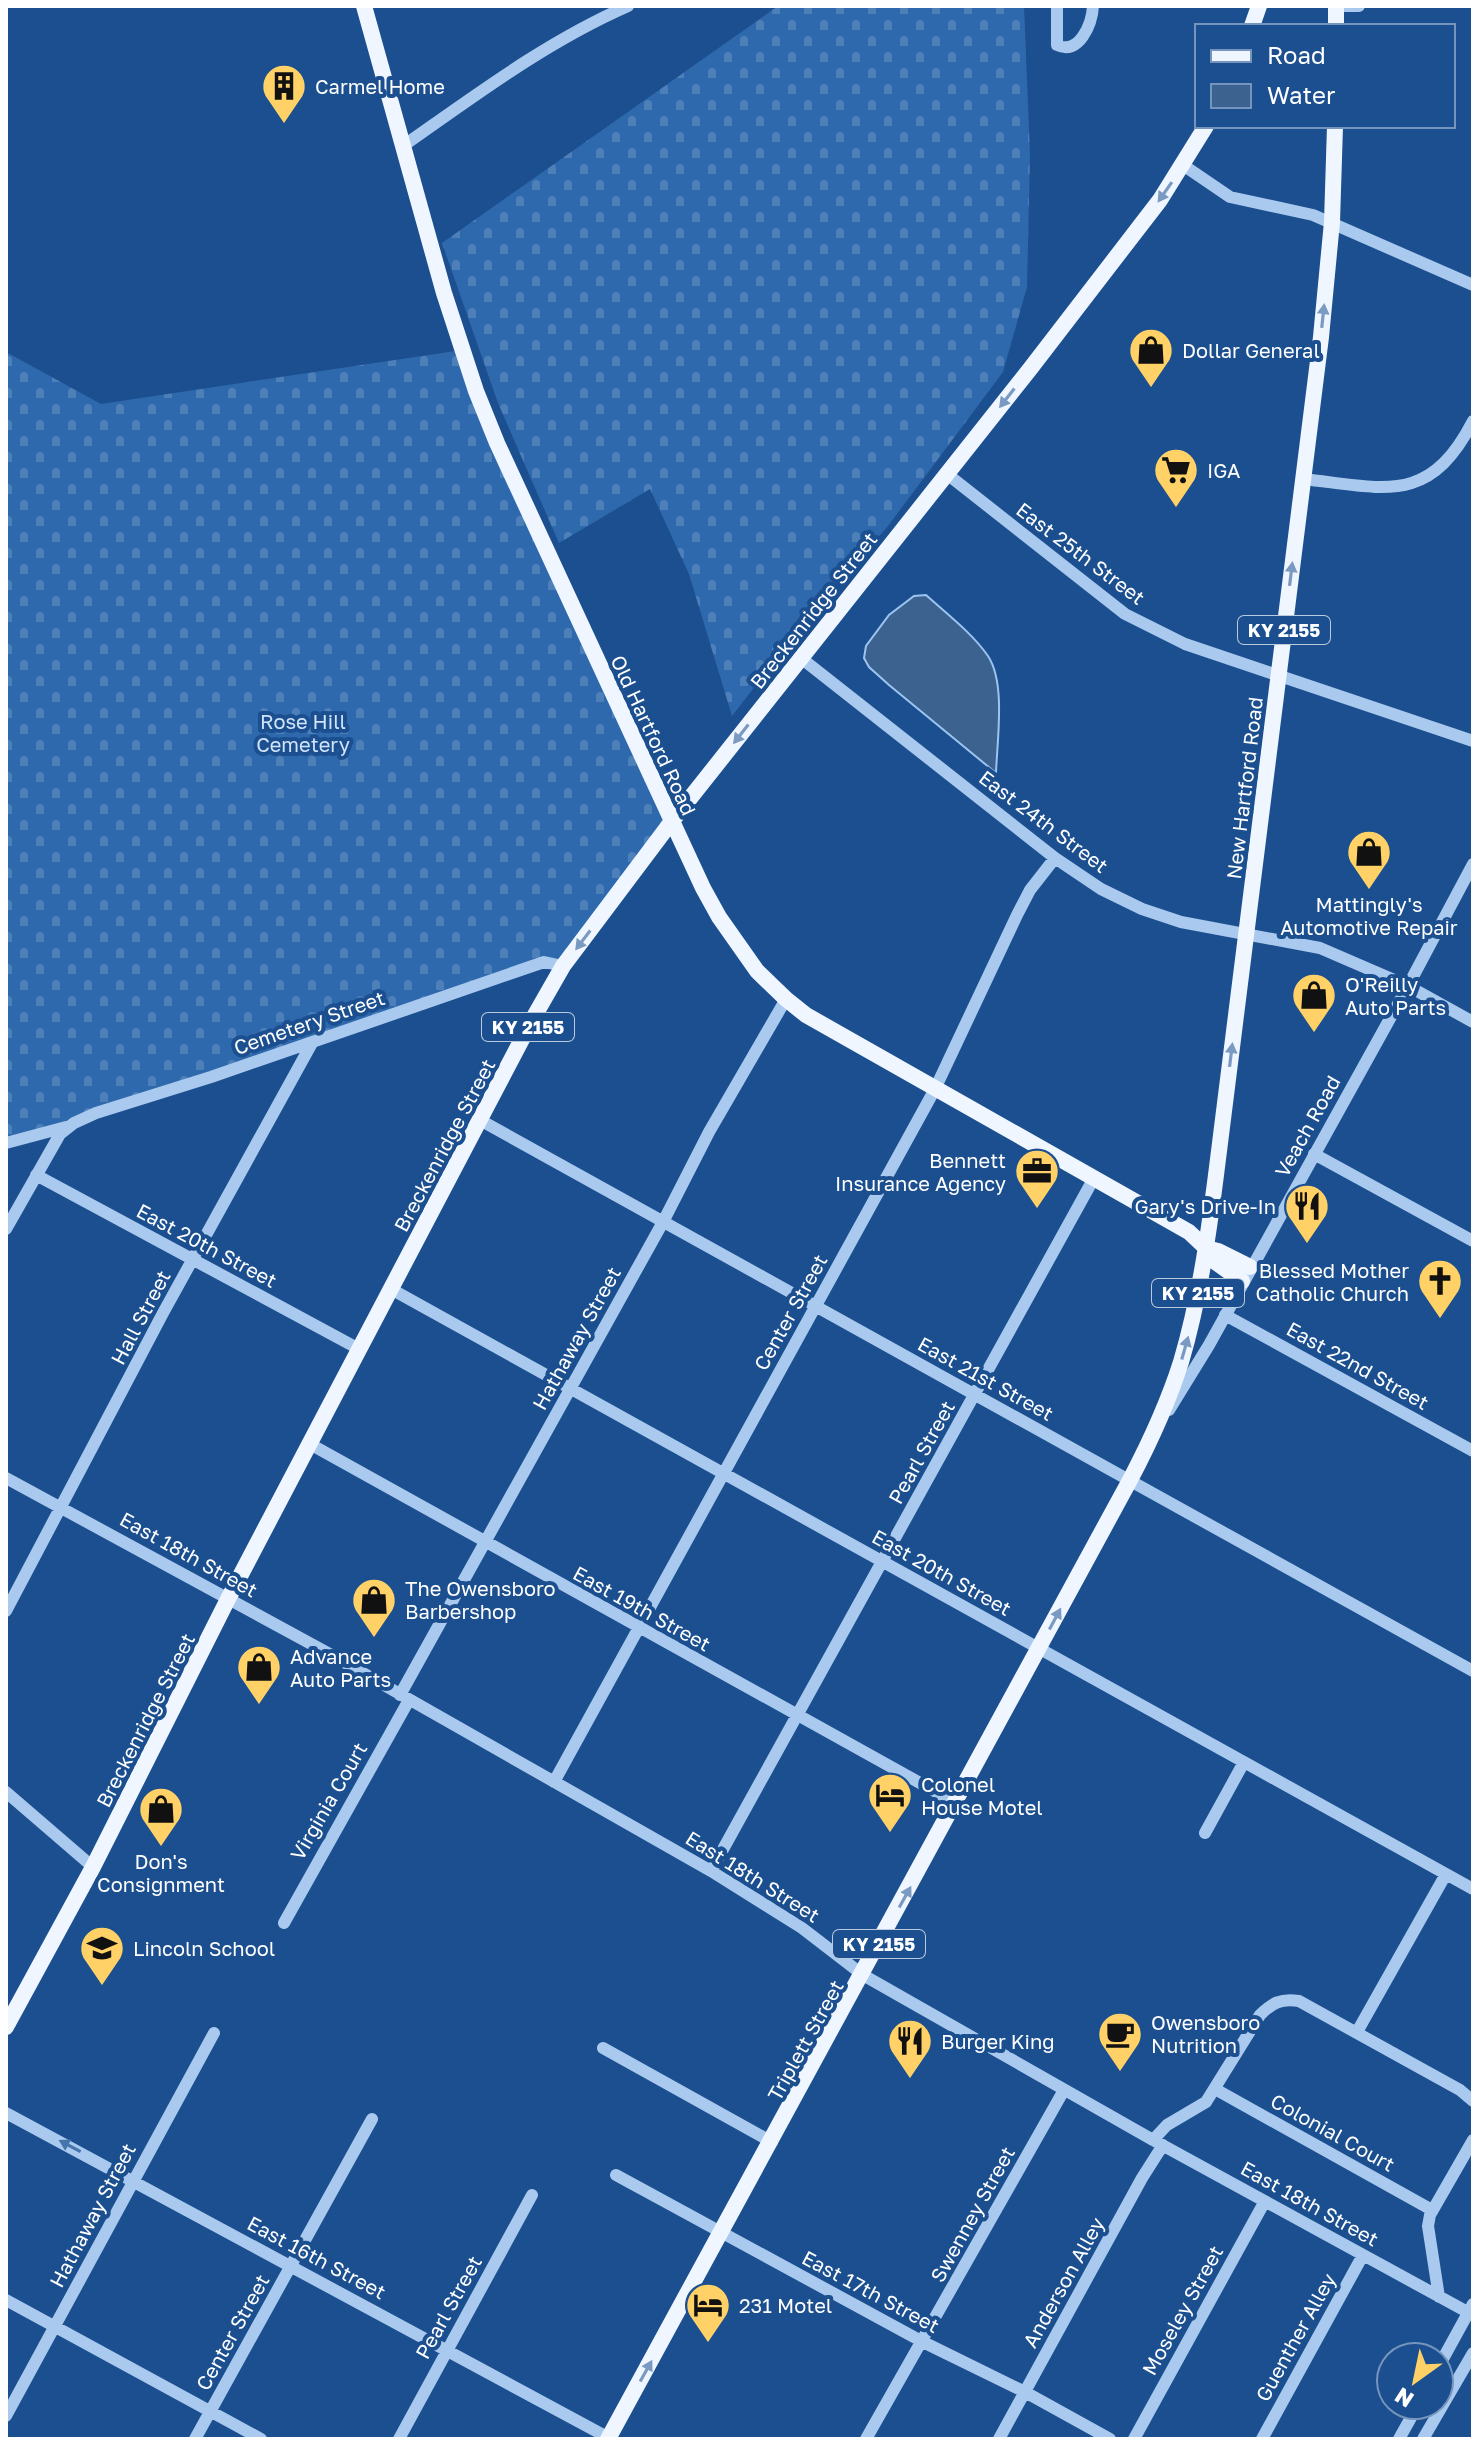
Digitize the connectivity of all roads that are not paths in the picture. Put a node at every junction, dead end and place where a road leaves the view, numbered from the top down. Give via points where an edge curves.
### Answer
1 (364, 6) edge
2 (628, 6) edge
3 (1057, 6) edge
4 (1093, 6) edge
5 (1339, 6) edge
6 (1359, 6) edge
7 (1205, 128) edge
8 (1335, 128) edge
9 (403, 146) junction
10 (1183, 165) junction
11 (1332, 222) junction
12 (1473, 285) edge
13 (1473, 421) edge
14 (947, 474) junction
15 (1303, 479) junction
16 (801, 658) junction
17 (1278, 675) junction
18 (1473, 741) edge
19 (672, 821) junction
20 (1055, 858) junction
21 (1473, 864) edge
22 (1246, 933) junction
23 (563, 966) junction
24 (1408, 986) junction
25 (786, 999) junction
26 (1473, 1022) edge
27 (312, 1043) junction
28 (935, 1089) junction
29 (480, 1120) junction
30 (69, 1126) junction
31 (6, 1143) edge
32 (1314, 1154) junction
33 (36, 1175) junction
34 (1094, 1178) junction
35 (663, 1222) junction
36 (6, 1229) edge
37 (1473, 1241) edge
38 (1206, 1248) junction
39 (192, 1260) junction
40 (1246, 1274) junction
41 (391, 1289) junction
42 (816, 1307) junction
43 (1225, 1315) junction
44 (359, 1349) junction
45 (570, 1388) junction
46 (975, 1395) junction
47 (310, 1444) junction
48 (1147, 1447) junction
49 (1473, 1451) edge
50 (723, 1473) junction
51 (6, 1478) edge
52 (1130, 1480) junction
53 (61, 1507) junction
54 (485, 1544) junction
55 (883, 1562) junction
56 (228, 1599) junction
57 (6, 1611) edge
58 (638, 1629) junction
59 (1039, 1649) junction
60 (1473, 1671) edge
61 (404, 1697) junction
62 (797, 1716) junction
63 (1244, 1762) junction
64 (554, 1782) junction
65 (6, 1792) edge
66 (956, 1803) junction
67 (1205, 1833) dead end
68 (93, 1867) junction
69 (711, 1871) junction
70 (1446, 1874) junction
71 (1473, 1889) edge
72 (284, 1923) dead end
73 (863, 1975) junction
74 (6, 2027) edge
75 (1357, 2032) junction
76 (214, 2033) dead end
77 (603, 2048) dead end
78 (1215, 2089) junction
79 (1064, 2090) junction
80 (1473, 2101) edge
81 (6, 2113) edge
82 (372, 2119) dead end
83 (1473, 2140) edge
84 (772, 2142) junction
85 (1158, 2143) junction
86 (616, 2175) dead end
87 (133, 2180) junction
88 (532, 2195) dead end
89 (1265, 2201) junction
90 (1432, 2210) junction
91 (722, 2234) junction
92 (1363, 2255) junction
93 (291, 2266) junction
94 (1439, 2297) junction
95 (6, 2300) edge
96 (1471, 2311) edge
97 (54, 2327) junction
98 (1454, 2341) edge
99 (923, 2342) junction
100 (447, 2350) junction
101 (1473, 2353) edge
102 (1025, 2392) junction
103 (210, 2412) junction
104 (6, 2416) edge
105 (1409, 2421) edge
106 (195, 2439) edge
107 (261, 2439) edge
108 (399, 2439) edge
109 (608, 2439) edge
110 (866, 2439) edge
111 (999, 2439) edge
112 (1110, 2439) edge
113 (1134, 2439) edge
114 (1262, 2439) edge
115 (1399, 2439) edge
116 (1423, 2439) edge

1 - 9 main road, Old Hartford Road
2 - 9 street via 531,56
3 - 4 street via 1057,45 1064,49 1084,36
5 - 6 street
7 - 10 main road, Breckenridge Street / KY 2155
8 - 11 main road, New Hartford Road / KY 2155
9 - 19 main road, Old Hartford Road via 476,391
10 - 11 street via 1230,197
10 -> 14 main road, Breckenridge Street / KY 2155
11 - 12 street
15 -> 11 main road, New Hartford Road / KY 2155
13 - 15 street via 1453,454 1428,478 1388,488
14 - 16 main road, Breckenridge Street / KY 2155
14 - 17 street, East 25th Street via 1125,614 1185,644
17 -> 15 main road, New Hartford Road / KY 2155
16 -> 19 main road, Breckenridge Street / KY 2155
16 - 20 street, East 24th Street
17 - 18 street, East 25th Street
17 - 22 main road, New Hartford Road / KY 2155
19 -> 23 main road, Breckenridge Street / KY 2155
19 - 25 main road, Old Hartford Road via 719,917 757,971
20 - 22 street, East 24th Street via 1142,909
20 - 28 street, Center Street via 1017,915
21 - 24 street, Veach Road
22 - 24 street, East 24th Street via 1320,948
38 -> 22 main road, New Hartford Road / KY 2155
23 - 27 street, Cemetery Street via 544,962
23 - 29 main road, Breckenridge Street / KY 2155
24 - 26 street, East 24th Street
24 - 32 street, Veach Road
25 - 28 main road, Old Hartford Road
25 - 35 street, Hathaway Street
27 - 30 street, Cemetery Street
27 - 39 street, Hall Street
28 - 34 main road, Old Hartford Road
28 - 42 street, Center Street
29 - 35 street, East 21st Street
29 - 41 main road, Breckenridge Street / KY 2155
30 - 31 street, Cemetery Street
30 - 33 street
32 - 37 street
32 - 40 street, Veach Road
33 - 36 street
33 - 39 street, East 20th Street
34 - 38 main road, Old Hartford Road via 1189,1232
34 - 46 street, Pearl Street
35 - 42 street, East 21st Street
35 - 45 street, Hathaway Street
38 - 40 main road, Old Hartford Road via 1218,1251
48 -> 38 main road, New Hartford Road / KY 2155 via 1180,1364
39 - 44 street, East 20th Street
39 - 53 street, Hall Street
40 - 43 street, Veach Road
41 - 44 main road, Breckenridge Street / KY 2155
41 - 45 street, East 20th Street
42 - 46 street, East 21st Street
42 - 50 street, Center Street
43 - 48 street, Veach Road
43 - 49 street, East 22nd Street
44 - 47 main road, Breckenridge Street / KY 2155
45 - 50 street, East 20th Street
45 - 54 street, Hathaway Street
46 - 52 street, East 21st Street
46 - 55 street, Pearl Street
47 - 54 street, East 19th Street
47 - 56 main road, Breckenridge Street / KY 2155
48 - 52 main road, Triplett Street / KY 2155
50 - 55 street, East 20th Street
50 - 58 street, Center Street
51 - 53 street, East 18th Street
59 -> 52 main road, Triplett Street / KY 2155
52 - 60 street, East 21st Street
53 - 56 street, East 18th Street
53 - 57 street, Hall Street
54 - 58 street, East 19th Street
54 - 61 street, Hathaway Street
55 - 59 street, East 20th Street
55 - 62 street, Pearl Street
56 - 61 street, East 18th Street
56 - 68 main road, Breckenridge Street / KY 2155
58 - 62 street, East 19th Street
58 - 64 street, Center Street
59 - 63 street, East 20th Street
59 - 66 main road, Triplett Street / KY 2155
61 - 64 street, East 18th Street
61 - 72 street, Virginia Court
62 - 66 street, East 19th Street
62 - 69 street, Pearl Street
63 - 67 street
63 - 70 street, East 20th Street
64 - 69 street, East 18th Street
65 - 68 street
73 -> 66 main road, Triplett Street / KY 2155
68 - 74 main road, Breckenridge Street / KY 2155
69 - 73 street, East 18th Street via 802,1928
70 - 71 street, East 20th Street
70 - 75 street
73 - 79 street, East 18th Street
73 - 84 main road, Triplett Street / KY 2155
75 - 78 street via 1299,2001 1278,2001 1260,2015
75 - 80 street
76 - 87 street, Hathaway Street
77 - 84 street
78 - 85 street via 1206,2102 1167,2125
78 - 90 street, Colonial Court
79 - 85 street, East 18th Street
79 - 99 street, Swenney Street
87 -> 81 street, East 16th Street
82 - 93 street, Center Street
83 - 90 street
84 - 91 main road, Triplett Street / KY 2155
85 - 89 street, East 18th Street
85 - 102 street, Anderson Alley
86 - 91 street, East 17th Street
87 - 93 street, East 16th Street
87 - 97 street, Hathaway Street
88 - 100 street, Pearl Street
89 - 92 street, East 18th Street
89 - 113 street, Moseley Street
90 - 94 street via 1428,2226
91 - 99 street, East 17th Street
109 -> 91 main road, Triplett Street / KY 2155
92 - 94 street, East 18th Street
92 - 114 street, Guenther Alley
93 - 100 street, East 16th Street
93 - 103 street, Center Street
94 - 96 street, East 18th Street
95 - 97 street
96 - 98 street
97 - 103 street
97 - 104 street, Hathaway Street
99 - 102 street, East 17th Street
99 - 110 street, Swenney Street
100 - 108 street, Pearl Street
100 - 109 street, East 16th Street
101 - 116 street
102 - 111 street, Anderson Alley
102 - 112 street, East 17th Street
103 - 106 street, Center Street
103 - 107 street
105 - 115 street

